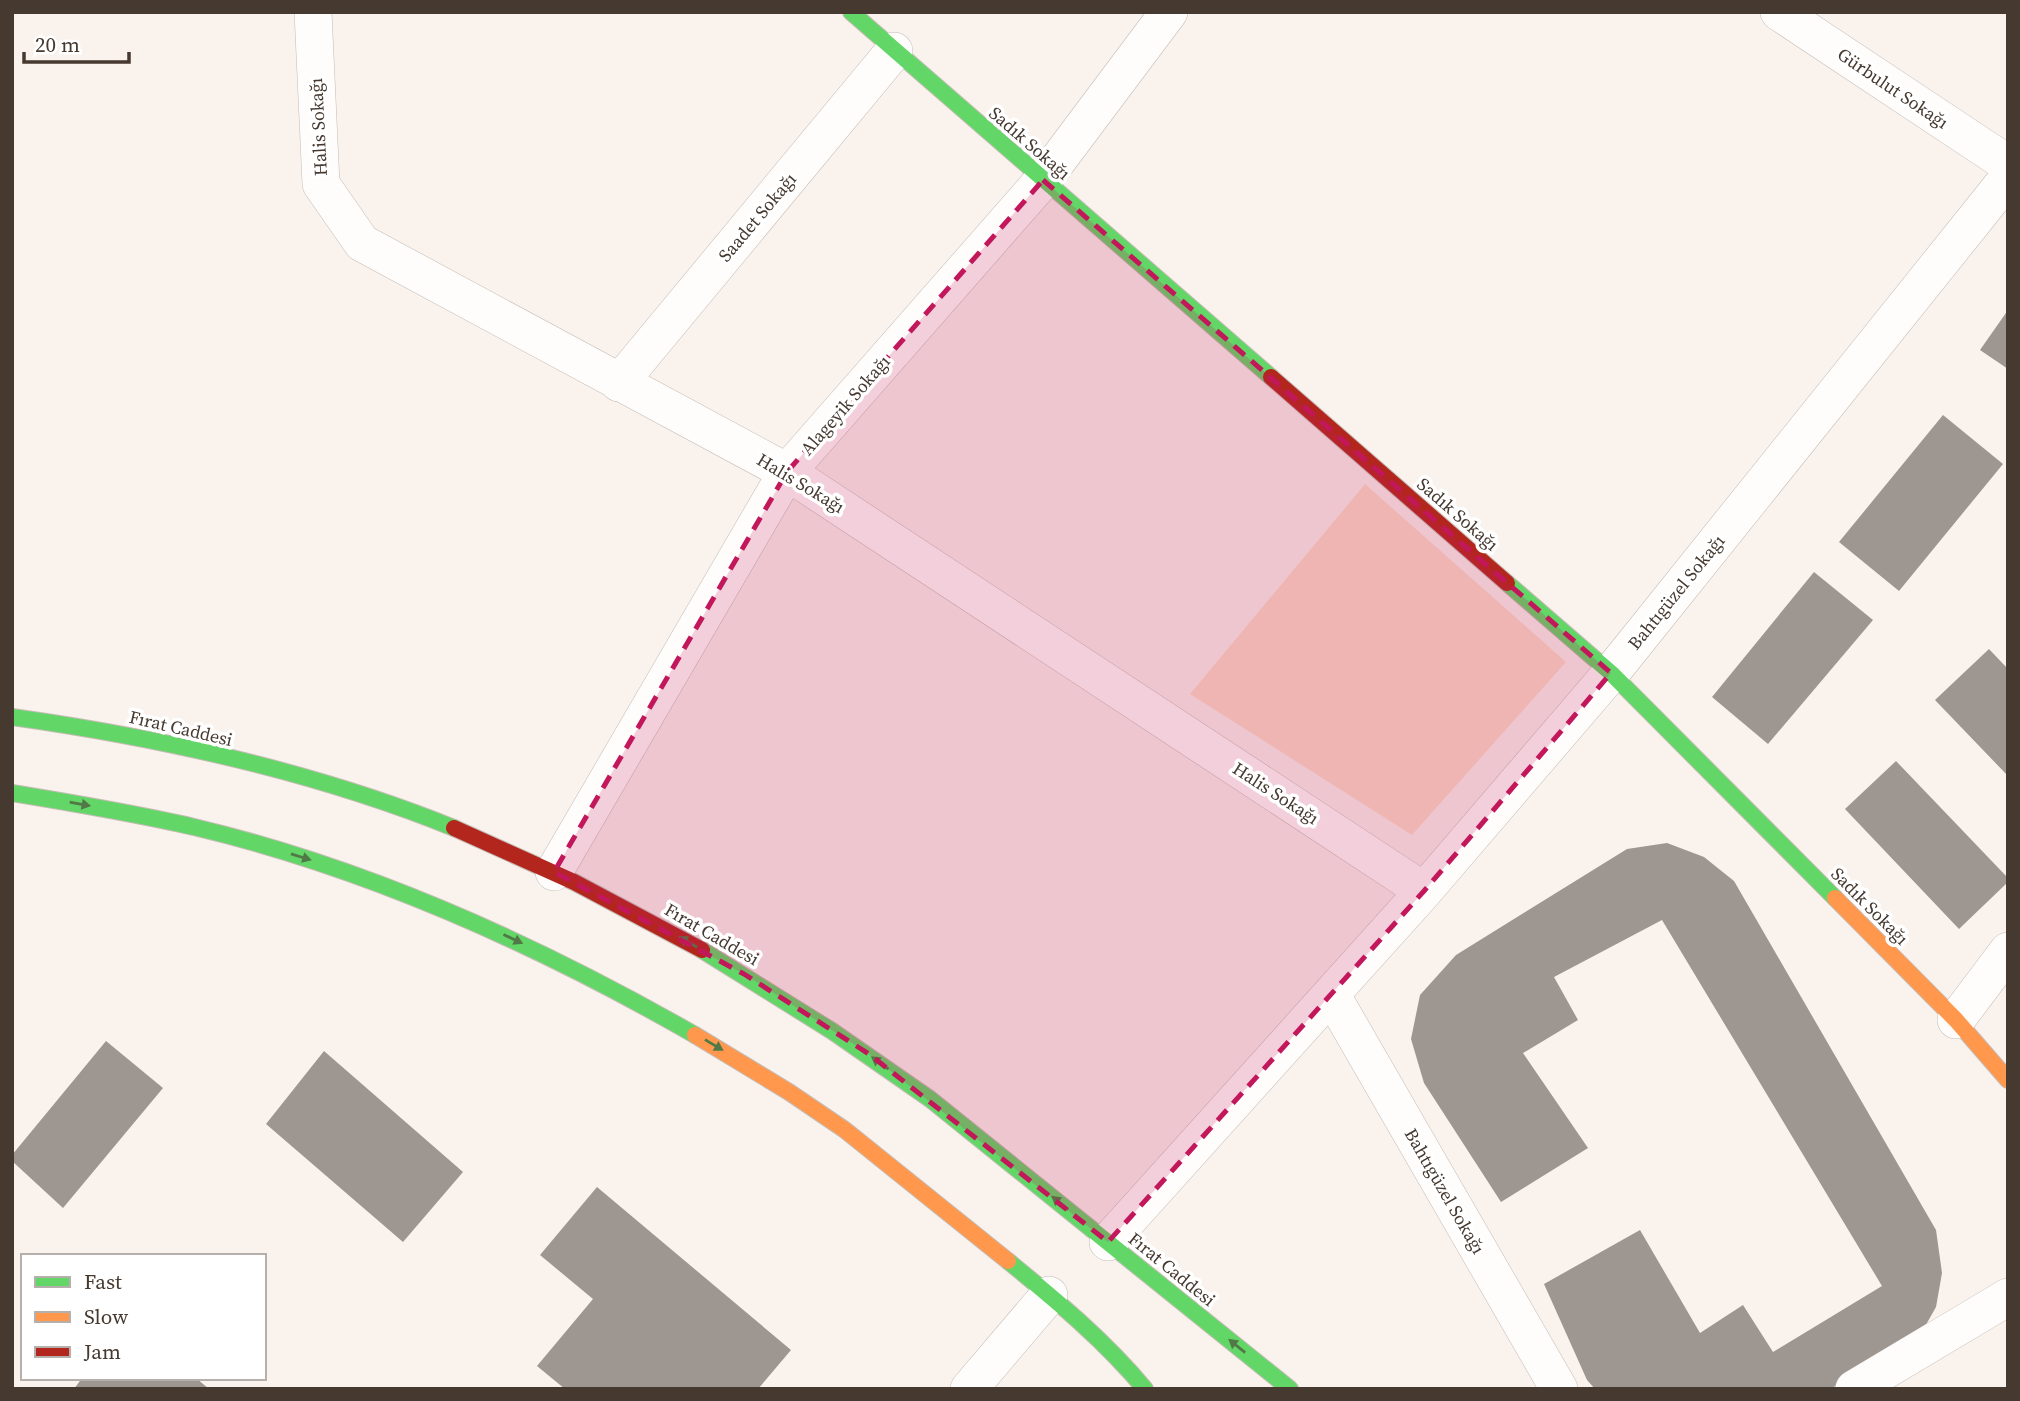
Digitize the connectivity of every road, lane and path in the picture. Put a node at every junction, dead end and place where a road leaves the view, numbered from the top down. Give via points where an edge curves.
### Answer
1 (313, 12) edge
2 (851, 12) edge
3 (1169, 12) edge
4 (1779, 12) edge
5 (894, 51) junction
6 (2008, 164) edge
7 (2008, 178) edge
8 (1043, 180) junction
9 (619, 383) junction
10 (787, 472) junction
11 (1611, 673) junction
12 (12, 717) edge
13 (12, 793) edge
14 (554, 872) junction
15 (1424, 891) junction
16 (2008, 951) edge
17 (1331, 994) junction
18 (1956, 1020) junction
19 (2008, 1080) edge
20 (1108, 1242) junction
21 (1049, 1295) junction
22 (2008, 1297) edge
23 (969, 1389) edge
24 (1145, 1389) edge
25 (1290, 1389) edge
26 (1559, 1389) edge
27 (1854, 1389) edge

1 - 9 street, Halis Sokağı via 321,184 362,243
2 - 5 main road, Sadık Sokağı
3 - 8 street, Alageyik Sokağı
4 - 6 street, Gürbulut Sokağı
5 - 8 main road, Sadık Sokağı
5 - 9 street, Saadet Sokağı
7 - 11 street, Bahtıgüzel Sokağı
8 - 10 street, Alageyik Sokağı
8 - 11 main road, Sadık Sokağı
9 - 10 street, Halis Sokağı
10 - 14 street, Alageyik Sokağı
10 - 15 street, Halis Sokağı
11 - 15 street, Bahtıgüzel Sokağı
11 - 18 main road, Sadık Sokağı
12 - 14 main road, Fırat Caddesi via 129,735 285,773 435,821
13 -> 21 main road via 173,822 307,859 455,913 580,971 681,1026 818,1111
20 -> 14 main road, Fırat Caddesi via 869,1054 682,938
15 - 17 street, Bahtıgüzel Sokağı
16 - 18 street
17 - 20 street, Bahtıgüzel Sokağı
17 - 26 street, Bahtıgüzel Sokağı
18 - 19 main road, Sadık Sokağı
25 -> 20 main road, Fırat Caddesi
21 - 23 street
21 - 24 main road via 1111,1350
22 - 27 street

